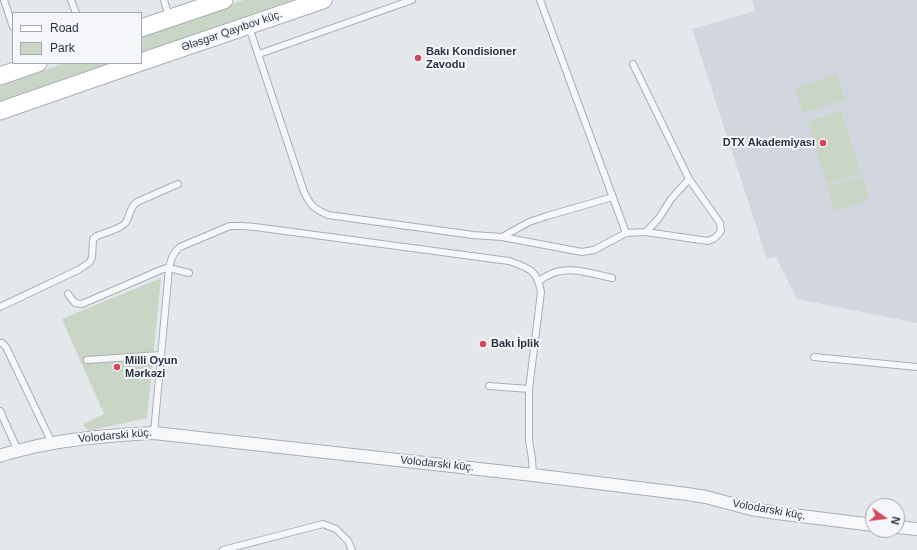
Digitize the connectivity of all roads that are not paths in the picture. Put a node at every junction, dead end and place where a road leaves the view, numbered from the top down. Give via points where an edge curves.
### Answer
1 (4, 0) edge
2 (71, 0) edge
3 (164, 0) edge
4 (224, 0) edge
5 (323, 0) edge
6 (411, 0) edge
7 (540, 0) edge
8 (76, 12) edge
9 (169, 19) junction
10 (12, 24) edge
11 (249, 25) junction
12 (142, 28) edge
13 (258, 54) junction
14 (142, 62) edge
15 (30, 64) edge
16 (135, 64) edge
17 (633, 64) dead end
18 (0, 76) edge
19 (0, 111) edge
20 (690, 179) junction
21 (178, 184) dead end
22 (613, 197) junction
23 (646, 232) junction
24 (626, 233) junction
25 (502, 237) junction
26 (169, 268) junction
27 (189, 273) dead end
28 (612, 278) dead end
29 (539, 281) junction
30 (68, 294) dead end
31 (0, 308) edge
32 (0, 343) edge
33 (161, 355) junction
34 (814, 357) dead end
35 (87, 360) dead end
36 (917, 367) edge
37 (489, 386) dead end
38 (529, 389) junction
39 (0, 411) edge
40 (154, 433) junction
41 (52, 443) junction
42 (18, 450) junction
43 (0, 456) edge
44 (533, 474) junction
45 (865, 524) edge
46 (905, 528) edge
47 (917, 529) edge
48 (223, 550) edge
49 (352, 550) edge

1 - 10 lane
2 - 8 lane
3 - 9 lane
4 - 9 main road
5 - 11 main road, Ələsgər Qayıbov küç.
6 - 13 lane
7 - 22 lane
9 - 12 main road
11 - 13 lane
11 - 14 main road, Ələsgər Qayıbov küç.
13 - 25 lane via 304,192 317,210 328,214
15 - 18 main road
16 - 19 main road
17 - 20 lane
20 - 23 lane
20 - 23 lane via 720,222 721,231 708,241
21 - 31 lane via 137,202 132,206 124,226 93,239 92,258 89,263
22 - 24 lane
22 - 25 lane via 528,222
23 - 24 lane
24 - 25 lane via 594,250 582,252
26 - 27 lane
26 - 29 lane via 172,257 180,247 230,226 242,226 509,261 532,271
26 - 30 lane via 158,270 82,304 75,303
26 - 33 lane
28 - 29 lane via 563,270
29 - 38 lane via 541,292
32 - 41 lane via 6,347
33 - 35 lane
33 - 40 lane
34 - 36 lane
37 - 38 lane
38 - 44 lane via 529,440
39 - 42 lane
40 - 41 street, Volodarski küç.
40 - 44 street, Volodarski küç.
41 - 42 street, Volodarski küç.
42 - 43 street, Volodarski küç.
44 - 45 street, Volodarski küç. via 706,496 758,510
46 - 47 street
48 - 49 lane via 323,524 336,529 348,541

